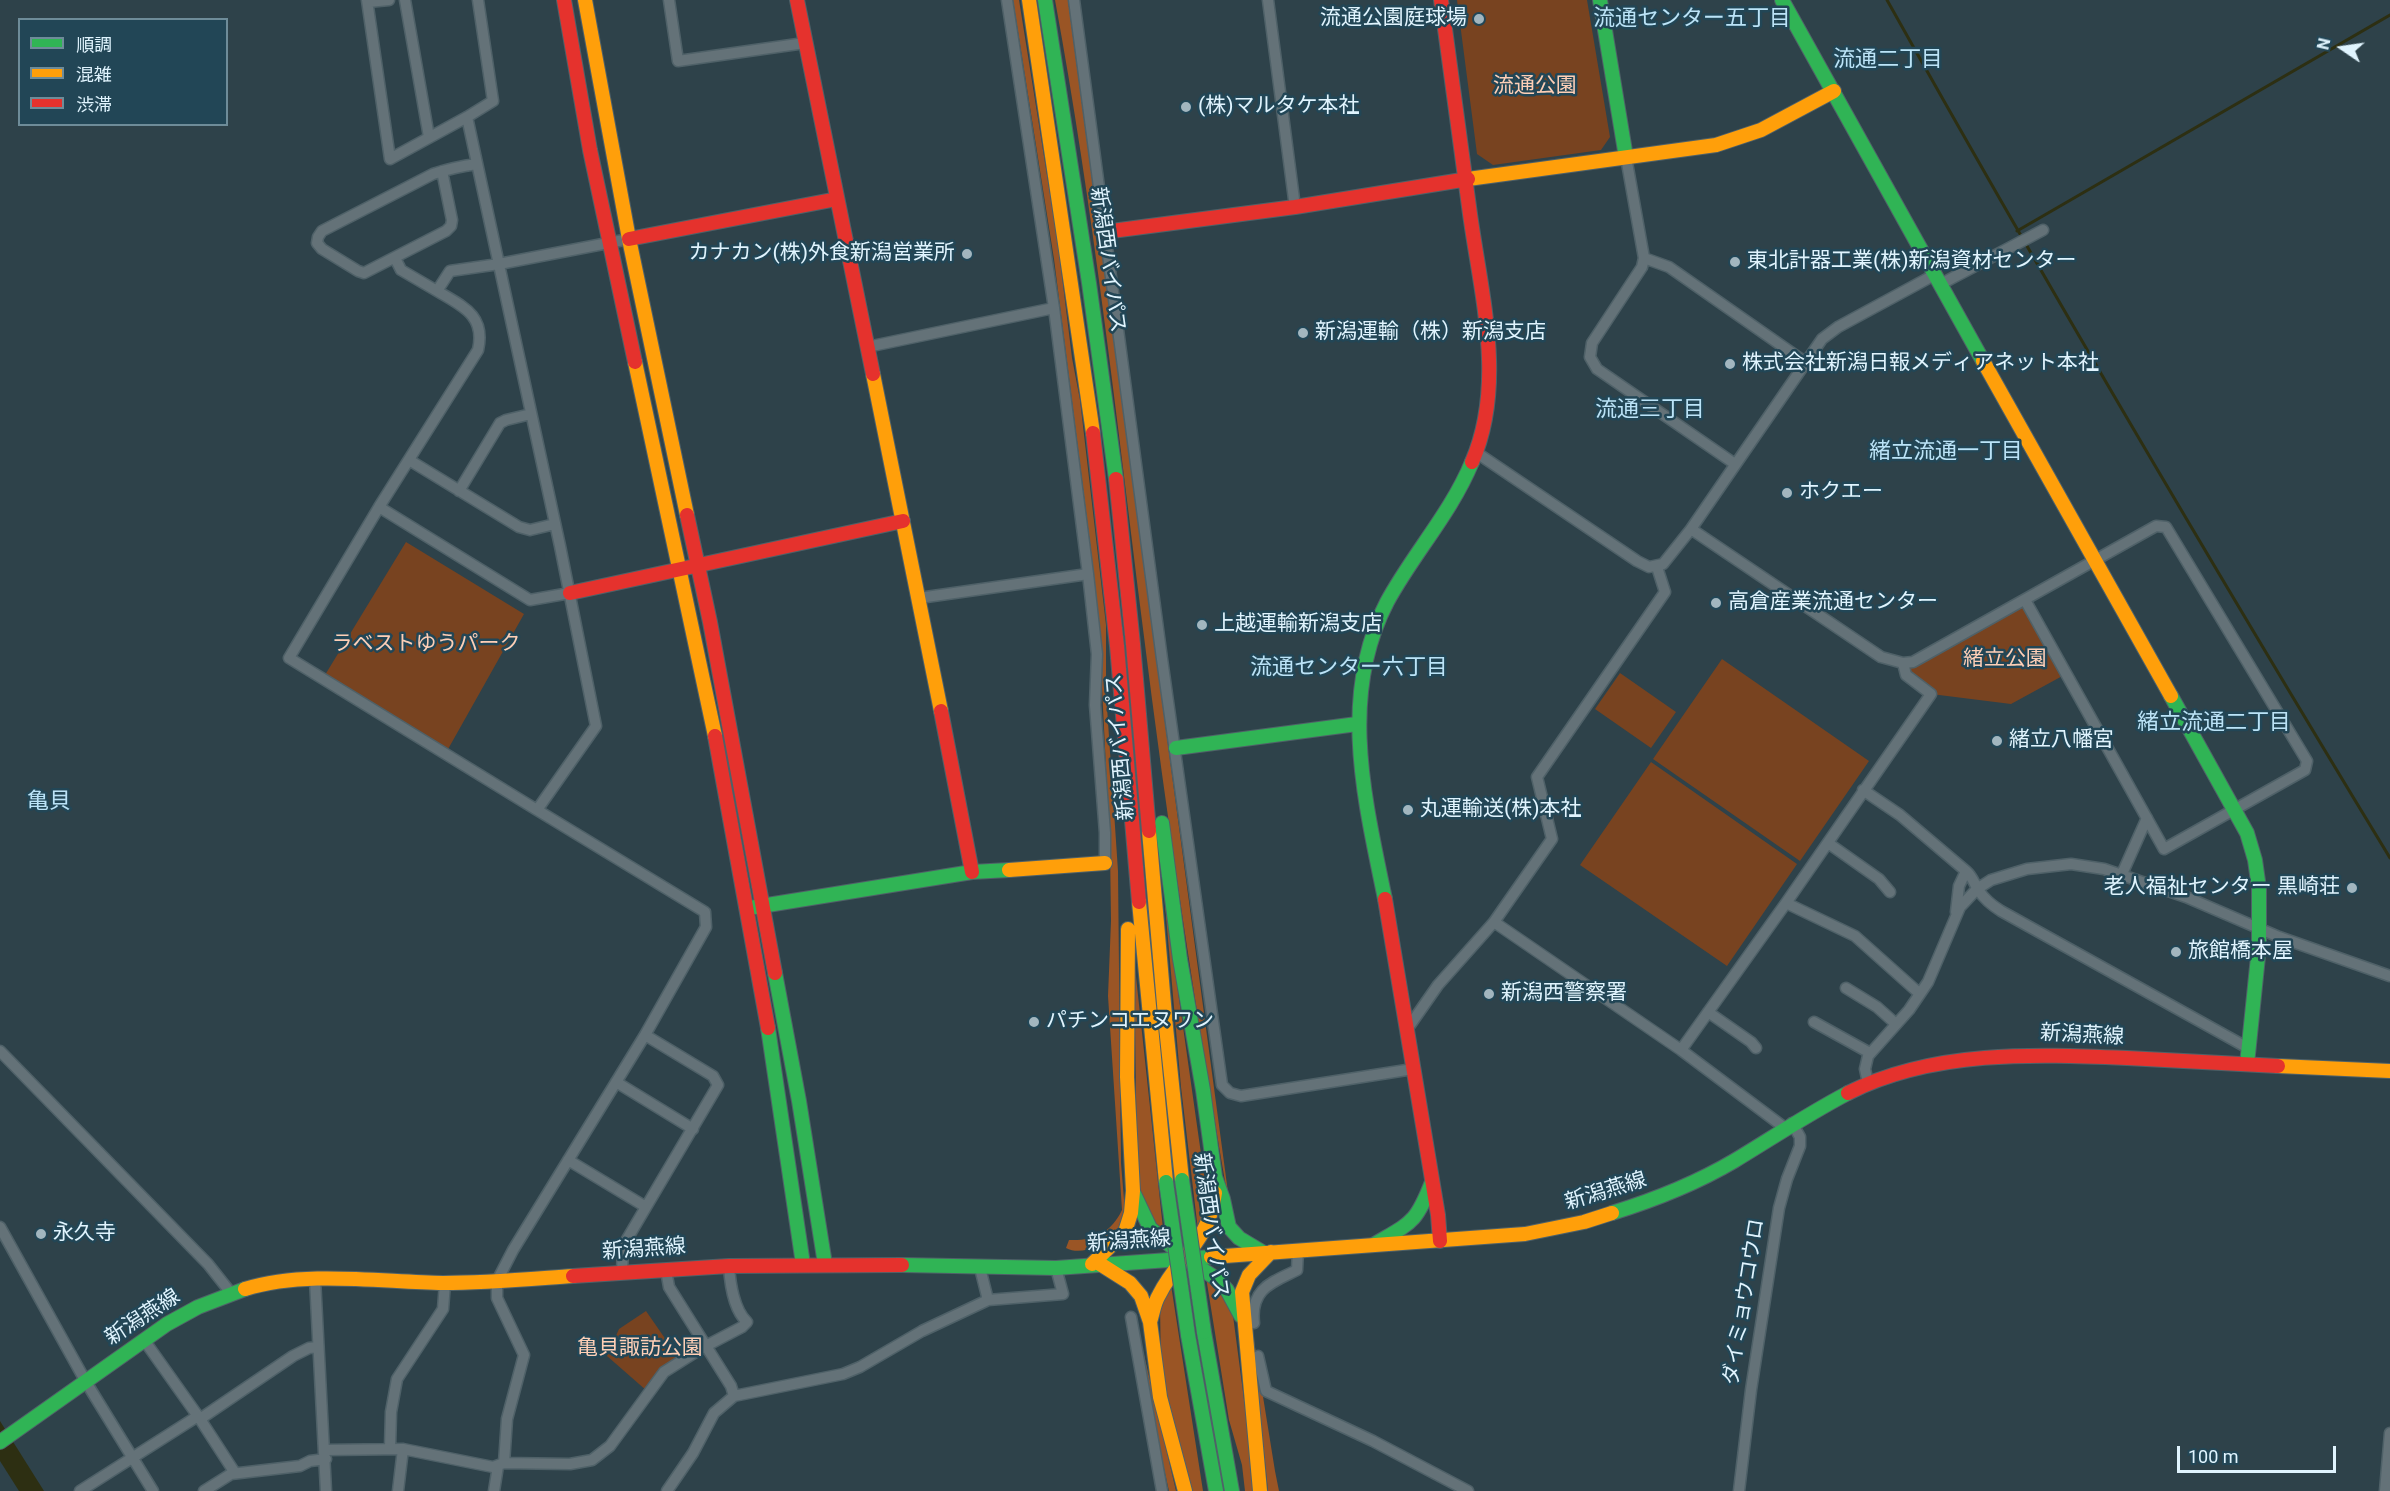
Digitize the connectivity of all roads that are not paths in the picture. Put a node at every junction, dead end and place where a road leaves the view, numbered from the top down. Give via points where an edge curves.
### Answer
1 (388, 0) edge
2 (405, 0) edge
3 (478, 0) edge
4 (564, 0) edge
5 (585, 0) edge
6 (669, 0) edge
7 (797, 0) edge
8 (1007, 0) edge
9 (1029, 0) edge
10 (1045, 0) edge
11 (1074, 0) edge
12 (1268, 0) edge
13 (1442, 0) edge
14 (1600, 0) edge
15 (1782, 0) edge
16 (368, 1) edge
17 (805, 43) junction
18 (1834, 91) junction
19 (467, 117) junction
20 (429, 137) junction
21 (1626, 157) junction
22 (477, 164) junction
23 (442, 171) junction
24 (1466, 179) junction
25 (837, 200) junction
26 (1295, 207) junction
27 (2041, 231) dead end
28 (1104, 232) junction
29 (629, 239) junction
30 (609, 243) junction
31 (395, 258) junction
32 (1644, 258) junction
33 (499, 264) junction
34 (1939, 279) junction
35 (437, 291) junction
36 (1054, 308) junction
37 (867, 347) junction
38 (1805, 362) junction
39 (531, 414) junction
40 (1477, 453) junction
41 (409, 460) junction
42 (1735, 464) junction
43 (459, 491) junction
44 (379, 507) junction
45 (903, 521) junction
46 (555, 524) junction
47 (1691, 529) junction
48 (2094, 562) junction
49 (697, 564) junction
50 (1657, 567) junction
51 (680, 568) junction
52 (1088, 574) junction
53 (570, 593) junction
54 (919, 598) junction
55 (2025, 600) junction
56 (1134, 660) junction
57 (1119, 663) junction
58 (1902, 663) junction
59 (1357, 724) junction
60 (1176, 748) junction
61 (1863, 790) junction
62 (2234, 809) junction
63 (537, 810) junction
64 (2147, 818) junction
65 (1828, 843) junction
66 (1105, 863) joint
67 (1966, 871) junction
68 (972, 872) junction
69 (2121, 874) junction
70 (1977, 889) junction
71 (1890, 892) dead end
72 (1786, 903) junction
73 (764, 906) junction
74 (746, 908) junction
75 (1955, 917) junction
76 (1494, 922) junction
77 (2260, 927) junction
78 (2390, 976) edge
79 (1846, 988) dead end
80 (1920, 994) junction
81 (1708, 1012) junction
82 (1814, 1022) dead end
83 (1896, 1024) junction
84 (1408, 1028) junction
85 (645, 1035) junction
86 (1756, 1048) dead end
87 (2248, 1048) junction
88 (1681, 1050) junction
89 (0, 1051) edge
90 (1870, 1053) junction
91 (2247, 1064) junction
92 (1413, 1069) junction
93 (2390, 1071) edge
94 (616, 1082) junction
95 (1868, 1083) junction
96 (1789, 1125) junction
97 (693, 1129) junction
98 (568, 1160) junction
99 (1215, 1177) junction
100 (1432, 1182) junction
101 (1133, 1191) junction
102 (646, 1207) junction
103 (0, 1228) edge
104 (1440, 1241) junction
105 (1375, 1244) junction
106 (1298, 1250) junction
107 (1267, 1252) junction
108 (1186, 1259) junction
109 (803, 1264) junction
110 (825, 1264) junction
111 (1096, 1264) junction
112 (729, 1266) junction
113 (980, 1268) junction
114 (1056, 1268) junction
115 (666, 1270) junction
116 (622, 1273) junction
117 (315, 1279) junction
118 (497, 1281) junction
119 (445, 1283) junction
120 (231, 1293) junction
121 (988, 1300) junction
122 (1131, 1317) dead end
123 (1150, 1322) junction
124 (1244, 1322) junction
125 (144, 1340) junction
126 (705, 1346) junction
127 (318, 1347) junction
128 (86, 1382) junction
129 (734, 1396) junction
130 (199, 1418) junction
131 (2390, 1433) edge
132 (0, 1442) edge
133 (390, 1448) junction
134 (403, 1449) junction
135 (326, 1455) junction
136 (132, 1457) junction
137 (501, 1464) junction
138 (235, 1473) junction
139 (80, 1491) edge
140 (153, 1491) edge
141 (204, 1491) edge
142 (327, 1491) edge
143 (399, 1491) edge
144 (494, 1491) edge
145 (667, 1491) edge
146 (1162, 1491) edge
147 (1185, 1491) edge
148 (1216, 1491) edge
149 (1232, 1491) edge
150 (1260, 1491) edge
151 (1468, 1491) edge
152 (1739, 1491) edge
153 (2385, 1491) edge

1 - 16 street
2 - 20 street
3 - 19 street via 493,100
4 - 30 main road
5 - 29 main road
6 - 17 street via 678,61
7 - 17 main road
8 - 36 street
9 - 57 main road, 新潟西バイパス via 1100,483
10 - 56 main road, 新潟西バイパス via 1108,425
11 - 28 street
12 - 26 street
13 - 24 main road
14 - 21 main road
15 - 18 main road
16 - 20 street via 390,159
17 - 25 main road
18 - 21 main road via 1777,123 1731,141
18 - 34 main road
19 - 20 street
19 - 22 street
21 - 24 main road
21 - 32 street
22 - 23 street
22 - 33 street
23 - 31 street via 451,226
23 - 31 street via 322,231 318,237 322,249 358,272 364,273
24 - 26 main road
24 - 40 main road via 1490,368 1487,413
25 - 29 main road
25 - 37 main road
26 - 28 main road
27 - 34 street
28 - 60 street
29 - 30 street
29 - 49 main road
30 - 33 street
30 - 51 main road
31 - 35 street via 401,270
32 - 38 street via 1670,267
32 - 42 street via 1639,276 1592,343 1592,363
33 - 35 street via 450,271
33 - 39 street
34 - 38 street via 1838,327 1822,339
34 - 48 main road
35 - 41 street via 469,310 476,319 480,340 478,350
36 - 37 street
36 - 52 street
37 - 45 main road
38 - 42 street
39 - 43 street via 500,423
39 - 46 street
40 - 50 street via 1637,561
40 - 59 main road via 1457,494 1384,606 1362,672
41 - 43 street
41 - 44 street
42 - 47 street
43 - 46 street via 525,530
44 - 53 street via 530,600
44 - 63 street via 289,658
45 - 49 main road
45 - 54 main road
46 - 53 street
47 - 50 street via 1669,559
47 - 58 street via 1881,657
48 - 55 street
48 - 62 main road
48 - 62 street via 2156,526 2166,527 2307,761 2302,773
49 - 51 main road
49 - 73 main road
50 - 76 street via 1665,592 1538,777 1552,839
51 - 53 main road
51 - 74 main road
52 - 54 street
52 - 66 street via 1097,654 1095,705
53 - 63 street via 596,726
54 - 68 main road
55 - 58 street via 1913,662
55 - 64 street
56 - 99 main road via 1162,818
56 - 149 main road, 新潟西バイパス, bridge via 1182,1180
57 - 101 main road
57 - 148 main road, 新潟西バイパス, bridge via 1147,1006 1166,1182
58 - 61 street via 1906,675 1931,694
59 - 60 main road
59 - 84 main road via 1366,796
60 - 92 street via 1225,1089 1241,1096
61 - 65 street
61 - 67 street
62 - 64 street via 2163,849
62 - 77 main road via 2258,868
63 - 85 street via 705,912 706,927
64 - 69 street
65 - 71 street via 1879,879
65 - 72 street
66 - 68 main road
67 - 70 street
67 - 75 street via 1959,886
68 - 73 main road
69 - 70 street via 2088,865 2039,867 2002,875
69 - 77 street
70 - 75 street
70 - 87 street via 2001,911
72 - 80 street via 1856,936
72 - 81 street
73 - 74 main road
73 - 110 main road
74 - 109 main road via 782,1107
75 - 80 street
76 - 84 street via 1438,985
76 - 88 street
77 - 78 street
77 - 87 main road
79 - 83 street
80 - 83 street
81 - 86 street
81 - 88 street
82 - 90 street
83 - 90 street
84 - 92 main road
85 - 94 street
85 - 97 street via 716,1080 716,1091
87 - 91 main road
88 - 96 street
89 - 120 street via 208,1264
90 - 95 street via 1865,1068
91 - 93 main road, 新潟燕線
91 - 95 main road, 新潟燕線 via 2027,1054 1964,1060
92 - 100 main road
94 - 97 street
94 - 98 street
95 - 96 main road, 新潟燕線
96 - 104 main road, 新潟燕線 via 1732,1162 1627,1210 1525,1234
96 - 152 street, ダイミョウコウロ via 1800,1137 1800,1146 1778,1214
97 - 102 street
98 - 102 street
98 - 118 street
99 - 107 main road via 1228,1227 1239,1238
99 - 108 main road via 1210,1222
100 - 104 main road
100 - 105 main road via 1412,1223
101 - 108 main road via 1150,1228
101 - 111 main road via 1125,1232
102 - 116 street via 621,1250
103 - 128 street
104 - 105 main road, 新潟燕線
105 - 106 main road, 新潟燕線
106 - 107 main road, 新潟燕線
106 - 151 street via 1297,1270 1271,1281 1253,1314 1266,1390
107 - 108 main road, 新潟燕線
107 - 124 main road via 1245,1281
108 - 111 main road, 新潟燕線
108 - 123 main road via 1161,1291
108 - 124 main road via 1223,1285
109 - 110 main road, 新潟燕線
109 - 112 main road, 新潟燕線
110 - 113 main road, 新潟燕線
111 - 114 main road, 新潟燕線
111 - 123 main road via 1136,1288
112 - 115 main road, 新潟燕線
112 - 126 street via 730,1284 747,1322
113 - 114 main road, 新潟燕線
113 - 121 street
114 - 121 street via 1063,1294
115 - 116 main road, 新潟燕線
115 - 126 street via 669,1287
116 - 118 main road, 新潟燕線
117 - 119 main road, 新潟燕線
117 - 120 main road, 新潟燕線 via 263,1283
117 - 127 street
118 - 119 main road, 新潟燕線
118 - 137 street via 497,1298 524,1354 507,1419
119 - 133 street via 443,1309 397,1379
120 - 125 main road, 新潟燕線 via 198,1307
121 - 129 street via 843,1374
122 - 146 street
123 - 147 main road via 1160,1397
124 - 150 main road
125 - 128 main road, 新潟燕線
125 - 130 street
126 - 129 street
126 - 137 street via 658,1378 610,1446 592,1460 570,1464
127 - 130 street via 293,1356
127 - 135 street
128 - 132 main road, 新潟燕線
128 - 136 street
129 - 145 street via 714,1413
130 - 136 street
130 - 138 street
131 - 153 street
133 - 134 street
133 - 135 street
134 - 137 street via 462,1462
134 - 143 street
135 - 138 street via 300,1466
135 - 142 street
136 - 139 street
136 - 140 street
137 - 144 street
138 - 141 street

